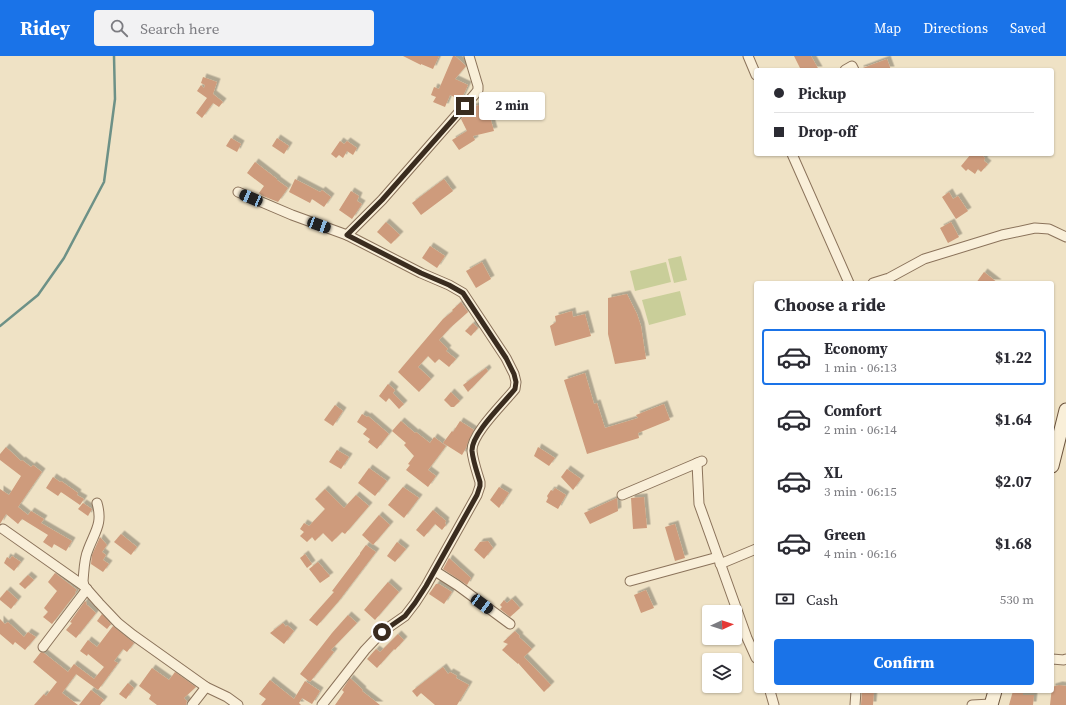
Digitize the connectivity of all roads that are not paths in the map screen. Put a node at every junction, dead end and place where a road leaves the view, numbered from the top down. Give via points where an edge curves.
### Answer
1 (469, 56) edge
2 (748, 56) edge
3 (754, 70) edge
4 (793, 156) edge
5 (238, 192) dead end
6 (347, 235) junction
7 (1066, 237) edge
8 (891, 280) edge
9 (849, 281) edge
10 (1066, 410) edge
11 (1054, 458) edge
12 (622, 495) dead end
13 (97, 502) dead end
14 (3, 529) dead end
15 (754, 550) edge
16 (719, 561) junction
17 (435, 571) junction
18 (630, 581) dead end
19 (85, 587) junction
20 (510, 624) dead end
21 (43, 647) dead end
22 (754, 654) edge
23 (1054, 659) edge
24 (1066, 660) edge
25 (206, 687) junction
26 (771, 693) edge
27 (856, 693) edge
28 (994, 693) edge
29 (192, 705) edge
30 (238, 705) edge
31 (322, 705) edge
32 (774, 705) edge
33 (855, 705) edge
34 (972, 705) edge
35 (991, 705) edge

1 - 6 street via 478,90 382,200
2 - 3 street
4 - 9 street
5 - 6 street
6 - 17 street via 463,293 514,374 515,389 474,440 472,450 480,486
7 - 8 street via 1049,229 1035,228 1002,234 924,259
10 - 11 main road
12 - 16 street via 699,462 700,504
13 - 19 street via 100,518 98,529 87,551 83,581
14 - 19 street
15 - 16 street
16 - 18 street
16 - 22 street
17 - 20 street via 457,584
17 - 31 street via 405,616 382,632 365,650
19 - 21 street
19 - 25 street via 118,623
23 - 24 street
25 - 29 street
25 - 30 street
26 - 32 street
27 - 33 street
28 - 35 main road
34 - 35 street

